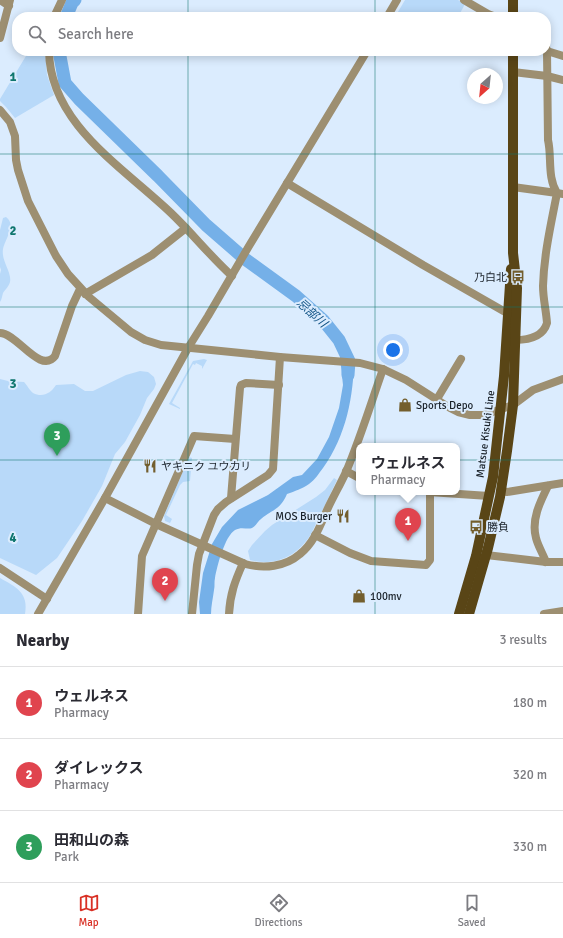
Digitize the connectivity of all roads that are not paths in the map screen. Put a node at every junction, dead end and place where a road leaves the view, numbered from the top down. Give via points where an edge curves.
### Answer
1 (0, 0) edge
2 (62, 0) edge
3 (397, 0) edge
4 (464, 0) edge
5 (513, 0) edge
6 (10, 3) edge
7 (56, 12) edge
8 (390, 12) edge
9 (485, 12) edge
10 (513, 12) edge
11 (0, 38) edge
12 (551, 51) edge
13 (49, 56) edge
14 (364, 56) edge
15 (513, 56) edge
16 (547, 56) edge
17 (563, 56) edge
18 (513, 72) junction
19 (547, 76) junction
20 (563, 80) edge
21 (0, 110) edge
22 (287, 183) junction
23 (513, 187) junction
24 (560, 194) edge
25 (186, 228) junction
26 (513, 253) junction
27 (232, 275) junction
28 (82, 291) junction
29 (508, 313) junction
30 (0, 333) edge
31 (516, 340) junction
32 (188, 348) junction
33 (280, 357) junction
34 (461, 359) dead end
35 (383, 369) junction
36 (563, 379) edge
37 (279, 385) junction
38 (438, 399) junction
39 (513, 405) junction
40 (501, 409) junction
41 (235, 439) junction
42 (356, 443) edge
43 (356, 443) edge
44 (346, 471) junction
45 (356, 476) edge
46 (563, 484) edge
47 (548, 486) junction
48 (500, 491) junction
49 (460, 494) edge
50 (430, 495) edge
51 (490, 496) junction
52 (105, 498) junction
53 (231, 498) junction
54 (156, 524) junction
55 (315, 535) junction
56 (204, 545) junction
57 (486, 555) junction
58 (241, 562) junction
59 (546, 562) junction
60 (563, 562) edge
61 (0, 568) edge
62 (47, 599) junction
63 (563, 611) edge
64 (38, 614) edge
65 (138, 614) edge
66 (192, 614) edge
67 (229, 614) edge
68 (459, 614) edge
69 (469, 614) edge
70 (544, 614) edge

1 - 6 street
2 - 7 street
3 - 8 street
4 - 9 street
5 - 10 main road
6 - 11 street
12 - 17 street
13 - 25 street via 54,83 73,120 103,152
14 - 22 street
15 - 18 main road, Matsue Kisuki Line
16 - 19 street
18 - 19 street
18 - 23 main road, Matsue Kisuki Line
19 - 20 street
19 - 24 street via 551,181
21 - 28 street via 10,122 15,136 18,170 28,200 56,256
22 - 27 street
22 - 29 street
23 - 24 street
23 - 26 main road, Matsue Kisuki Line
24 - 31 street via 547,241 543,287 547,323 542,333 536,337
25 - 27 street
25 - 28 street via 152,255
26 - 29 main road, Matsue Kisuki Line via 509,276
26 - 31 main road, Matsue Kisuki Line via 517,288
27 - 32 street
28 - 30 street via 72,306 52,360 40,360 10,335
28 - 32 street via 131,332 145,340
29 - 40 main road, Matsue Kisuki Line
31 - 39 main road, Matsue Kisuki Line
32 - 33 street
32 - 52 street
33 - 35 street via 360,363
33 - 37 street
34 - 38 street
35 - 38 street
35 - 43 street
36 - 39 street via 533,390
37 - 41 street via 241,385
37 - 53 street via 273,469 268,475
38 - 40 street via 458,412 470,415 484,415
39 - 40 street
39 - 48 main road, Matsue Kisuki Line
40 - 51 main road, Matsue Kisuki Line
41 - 53 street
41 - 54 street via 194,436
42 - 44 street
44 - 45 street
44 - 55 street
46 - 47 street
47 - 48 street
47 - 59 street via 534,520 537,540
48 - 57 main road, Matsue Kisuki Line
49 - 51 street
50 - 55 street via 430,560 426,565 371,561
51 - 68 main road, Matsue Kisuki Line
52 - 54 street
52 - 62 street
53 - 56 street via 218,509 211,521
54 - 56 street
54 - 65 street via 141,563
55 - 58 street via 300,554 282,564 254,566
56 - 58 street
56 - 66 street via 197,565
57 - 59 street
57 - 69 main road, Matsue Kisuki Line
58 - 67 street via 234,582
59 - 60 street
61 - 62 street
62 - 64 street
63 - 70 street

